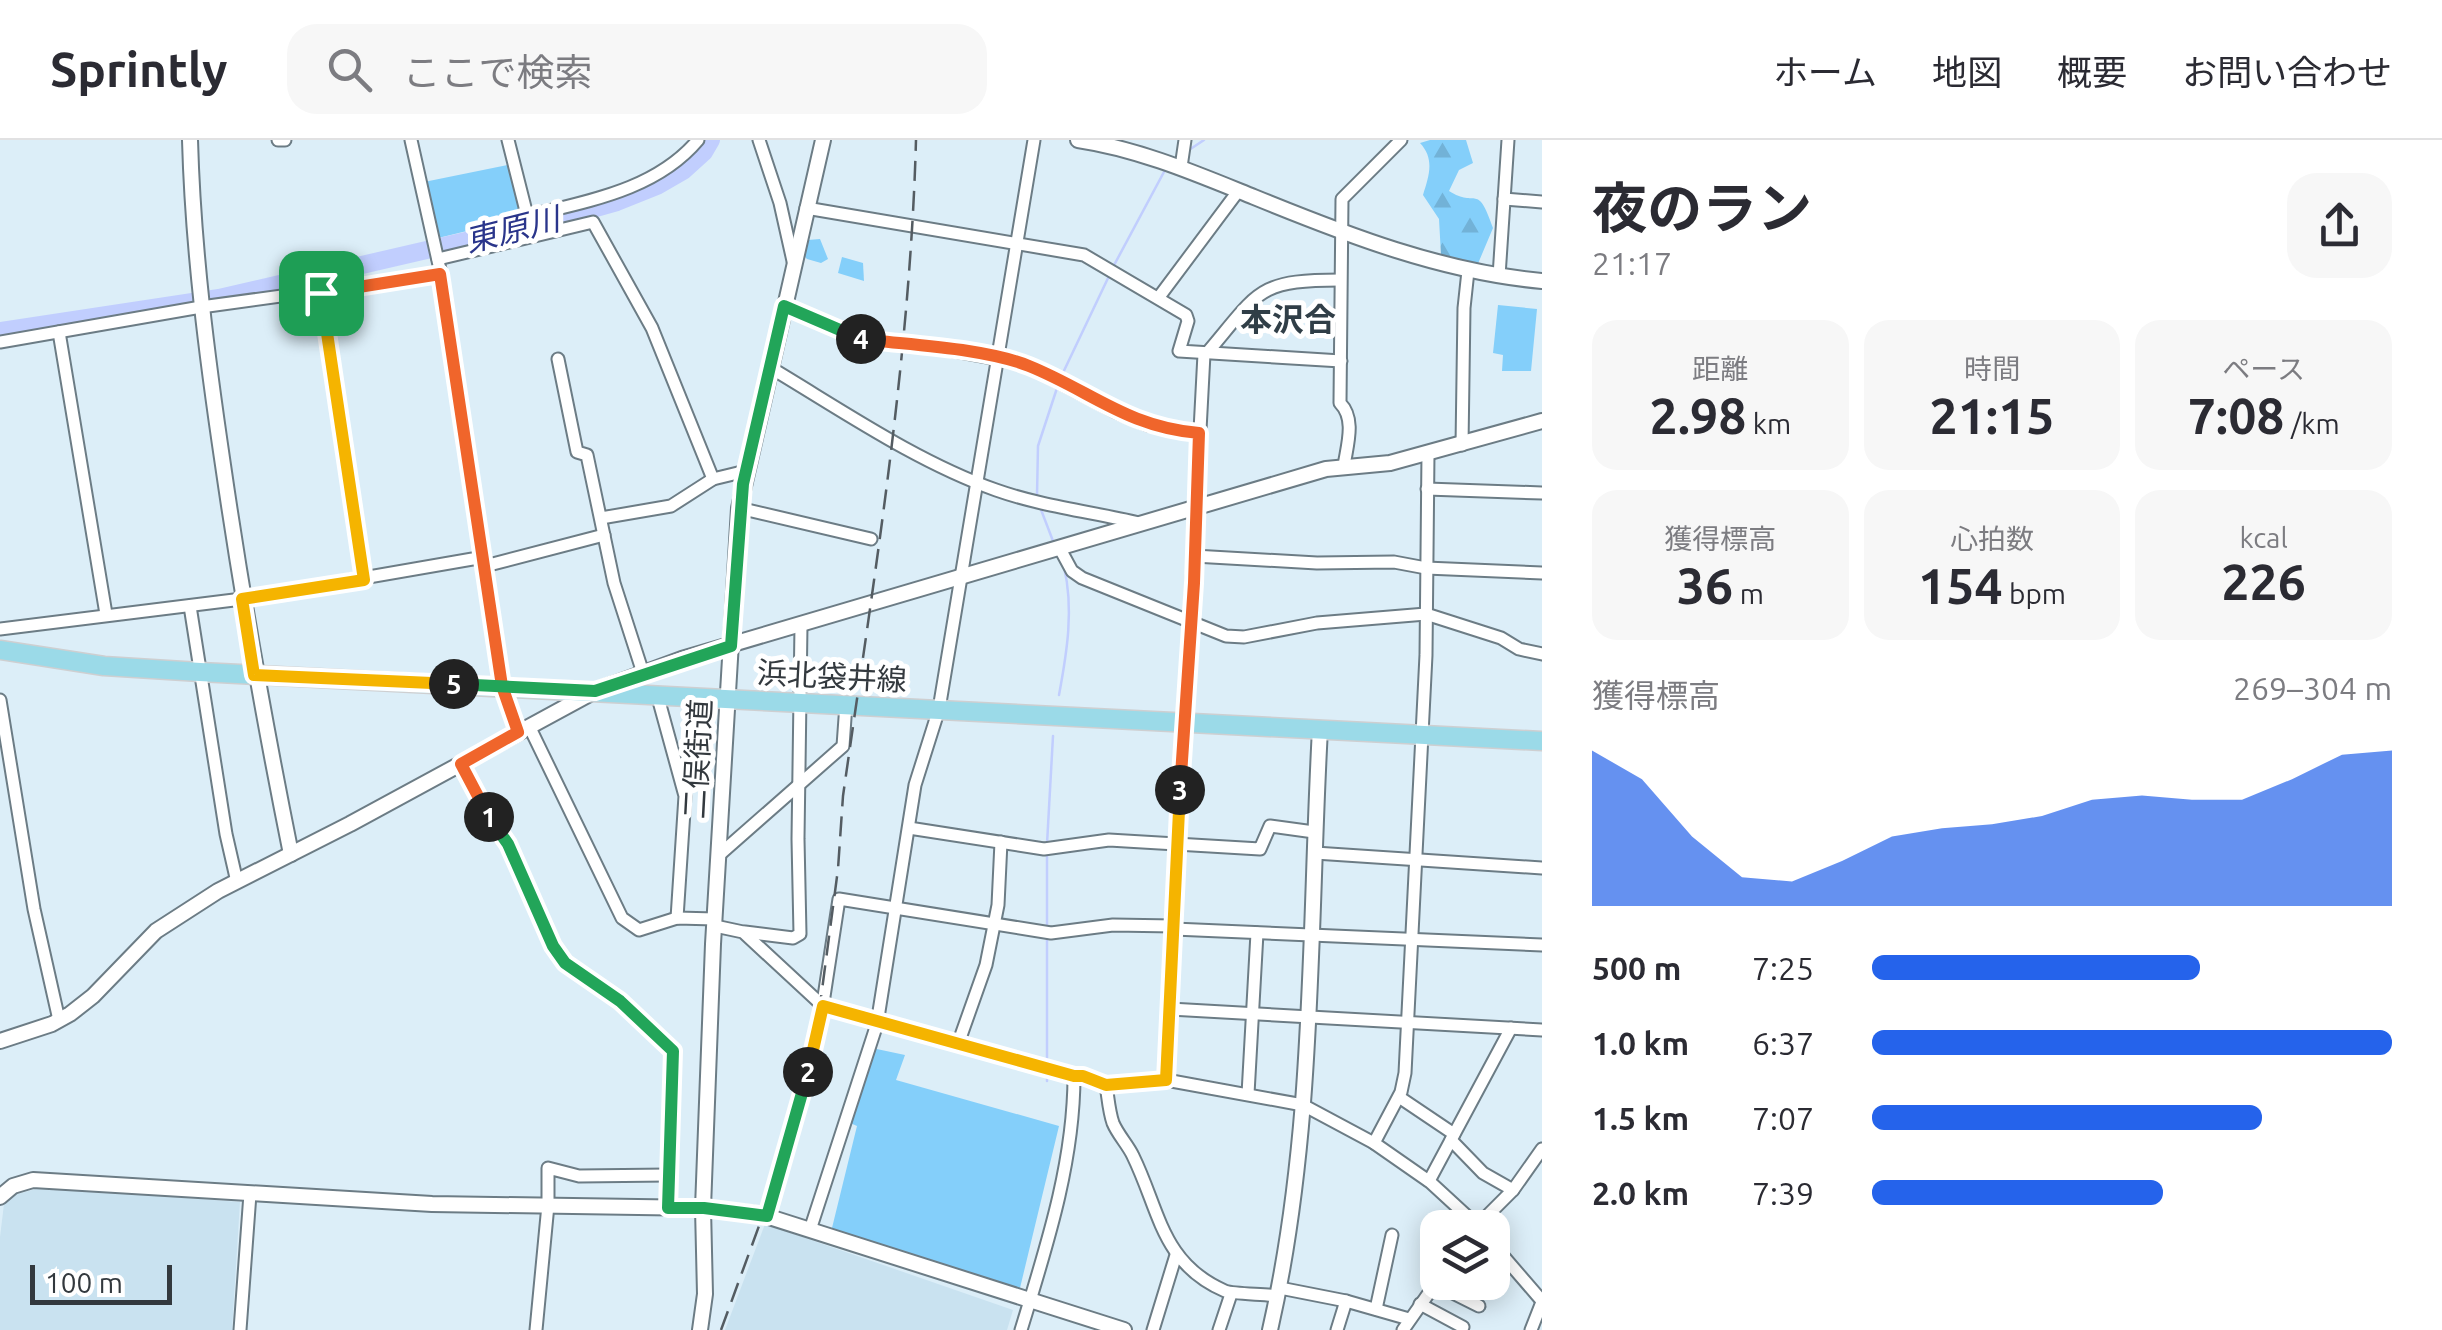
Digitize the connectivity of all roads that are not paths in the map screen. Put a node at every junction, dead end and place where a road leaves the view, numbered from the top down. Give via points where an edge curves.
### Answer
1 (190, 140) edge
2 (411, 140) edge
3 (508, 140) edge
4 (698, 140) edge
5 (759, 140) edge
6 (823, 140) edge
7 (1034, 140) edge
8 (1078, 140) edge
9 (1185, 140) edge
10 (1400, 140) edge
11 (1508, 140) edge
12 (1180, 167) junction
13 (1239, 190) junction
14 (1504, 200) junction
15 (1542, 202) edge
16 (806, 208) junction
17 (528, 216) junction
18 (1344, 231) junction
19 (532, 234) junction
20 (1016, 242) junction
21 (438, 259) junction
22 (793, 261) junction
23 (1468, 271) junction
24 (440, 274) junction
25 (1499, 276) junction
26 (1340, 280) junction
27 (1542, 281) edge
28 (321, 293) junction
29 (1160, 297) junction
30 (784, 306) junction
31 (201, 307) junction
32 (59, 332) junction
33 (0, 342) edge
34 (1206, 353) junction
35 (996, 358) junction
36 (558, 359) dead end
37 (1341, 361) junction
38 (771, 368) junction
39 (1542, 421) edge
40 (1199, 433) junction
41 (1462, 445) junction
42 (1428, 453) junction
43 (1344, 466) junction
44 (746, 471) junction
45 (713, 479) junction
46 (976, 482) junction
47 (1427, 489) junction
48 (1542, 493) edge
49 (1197, 507) junction
50 (739, 508) junction
51 (601, 518) junction
52 (1139, 524) junction
53 (604, 535) junction
54 (871, 539) dead end
55 (1060, 547) junction
56 (1194, 556) junction
57 (484, 562) junction
58 (1426, 568) junction
59 (1542, 574) edge
60 (960, 578) junction
61 (364, 580) junction
62 (242, 599) junction
63 (190, 606) junction
64 (106, 614) junction
65 (1426, 614) junction
66 (1191, 624) junction
67 (801, 625) junction
68 (0, 629) edge
69 (731, 646) junction
70 (0, 650) edge
71 (1542, 654) edge
72 (200, 672) junction
73 (643, 673) junction
74 (254, 675) junction
75 (502, 686) junction
76 (595, 691) junction
77 (656, 694) junction
78 (728, 699) junction
79 (0, 700) edge
80 (798, 702) junction
81 (846, 704) junction
82 (940, 710) junction
83 (1184, 722) junction
84 (524, 729) junction
85 (1320, 729) junction
86 (1422, 734) junction
87 (1542, 741) edge
88 (461, 764) junction
89 (800, 786) junction
90 (909, 828) junction
91 (1314, 832) junction
92 (1000, 842) junction
93 (1178, 844) junction
94 (1315, 853) junction
95 (292, 854) junction
96 (719, 855) junction
97 (1416, 858) junction
98 (1542, 868) edge
99 (236, 882) junction
100 (896, 908) junction
101 (677, 918) junction
102 (715, 922) junction
103 (994, 924) junction
104 (1174, 927) junction
105 (743, 932) junction
106 (1257, 933) junction
107 (1312, 936) junction
108 (1411, 940) junction
109 (1542, 945) edge
110 (823, 1006) junction
111 (1170, 1009) junction
112 (1253, 1013) junction
113 (1308, 1017) junction
114 (60, 1020) junction
115 (1408, 1023) junction
116 (877, 1024) junction
117 (1510, 1028) junction
118 (1542, 1030) edge
119 (0, 1041) edge
120 (958, 1044) junction
121 (1074, 1076) junction
122 (1166, 1080) junction
123 (1106, 1085) junction
124 (1248, 1094) junction
125 (1399, 1097) junction
126 (1303, 1105) junction
127 (1452, 1137) junction
128 (1374, 1143) junction
129 (1542, 1148) edge
130 (668, 1175) junction
131 (1428, 1182) junction
132 (1513, 1190) junction
133 (250, 1194) junction
134 (0, 1197) edge
135 (548, 1205) junction
136 (668, 1208) junction
137 (704, 1208) junction
138 (1459, 1210) edge
139 (1494, 1210) edge
140 (767, 1216) junction
141 (810, 1230) junction
142 (1392, 1235) dead end
143 (1176, 1254) junction
144 (1510, 1264) edge
145 (1279, 1292) junction
146 (1231, 1294) junction
147 (1030, 1300) junction
148 (1423, 1300) edge
149 (1468, 1300) edge
150 (1346, 1301) junction
151 (1542, 1301) edge
152 (1420, 1304) junction
153 (1479, 1306) dead end
154 (1376, 1308) junction
155 (1406, 1324) edge
156 (1463, 1327) dead end
157 (240, 1330) edge
158 (536, 1330) edge
159 (700, 1330) edge
160 (1021, 1330) edge
161 (1124, 1330) edge
162 (1152, 1330) edge
163 (1219, 1330) edge
164 (1270, 1330) edge
165 (1336, 1330) edge
166 (1531, 1330) edge

1 - 31 street
2 - 21 street
3 - 17 street
4 - 17 street via 631,188
5 - 22 street
6 - 16 street, 二俣街道
7 - 20 street
8 - 12 street
9 - 12 street
10 - 18 street via 1342,199
11 - 14 street
12 - 13 street
13 - 18 street
13 - 29 street
14 - 15 street
14 - 25 street
16 - 20 street
16 - 22 street, 二俣街道
17 - 19 street
18 - 23 street
18 - 26 street
19 - 21 street
19 - 45 street via 594,222 652,328
20 - 29 street via 1084,255
20 - 35 street
21 - 24 street
22 - 30 street, 二俣街道
23 - 25 street
23 - 41 street
24 - 28 street
24 - 57 street
25 - 27 street
26 - 34 street via 1293,280 1258,294
26 - 37 street
28 - 31 street
28 - 61 street
29 - 34 street via 1186,315 1179,351
30 - 35 street via 863,339
30 - 38 street, 二俣街道
31 - 32 street
31 - 62 street
32 - 33 street
32 - 64 street
34 - 37 street
34 - 40 street
35 - 40 street via 1025,364 1148,425
35 - 46 street
36 - 51 street via 576,452 587,455
37 - 43 street via 1340,403 1350,420
38 - 44 street, 二俣街道
38 - 46 street
39 - 41 street
40 - 49 street
41 - 42 street
42 - 43 street
42 - 47 street
43 - 49 street
44 - 45 street
44 - 50 street, 二俣街道
45 - 51 street via 671,506
46 - 52 street
46 - 60 street
47 - 48 street
47 - 58 street
49 - 52 street
49 - 56 street
50 - 54 street
50 - 69 street, 二俣街道
51 - 53 street
52 - 55 street
53 - 57 street
53 - 73 street
55 - 60 street
55 - 66 street via 1082,578
56 - 58 street
56 - 66 street
57 - 61 street
57 - 75 street
58 - 59 street
58 - 65 street
60 - 67 street
60 - 82 street
61 - 62 street
62 - 63 street
62 - 74 street
63 - 64 street
63 - 72 street
64 - 68 street
65 - 66 street via 1244,636
65 - 71 street
65 - 86 street
66 - 83 street
67 - 69 street
67 - 80 street
69 - 73 street
69 - 78 street, 二俣街道
70 - 72 main road, 浜北袋井線
72 - 74 main road, 浜北袋井線
72 - 99 street
73 - 76 street
74 - 75 main road, 浜北袋井線
74 - 95 street
75 - 76 main road, 浜北袋井線
75 - 84 street
76 - 77 main road, 浜北袋井線
76 - 84 street
77 - 78 main road, 浜北袋井線
77 - 101 street via 685,796
78 - 80 main road, 浜北袋井線
78 - 96 street, 二俣街道
79 - 114 street via 34,910
80 - 81 main road, 浜北袋井線
80 - 89 street
81 - 82 main road, 浜北袋井線
81 - 89 street via 843,746
82 - 83 main road, 浜北袋井線
82 - 90 street
83 - 85 main road, 浜北袋井線
83 - 93 street
84 - 88 street
84 - 101 street via 622,918 639,930
85 - 86 main road, 浜北袋井線
85 - 91 street
86 - 87 main road, 浜北袋井線
86 - 97 street
88 - 95 street
88 - 130 street via 508,844 559,955 673,1051
89 - 96 street
89 - 105 street via 800,934
90 - 92 street
90 - 100 street
91 - 93 street via 1270,826 1260,849
91 - 94 street
92 - 93 street via 1048,849 1109,840
92 - 103 street
93 - 104 street
94 - 97 street
94 - 107 street
95 - 99 street
96 - 102 street, 二俣街道
97 - 98 street
97 - 108 street
99 - 114 street via 156,931 94,996
100 - 103 street
100 - 110 street via 839,900
100 - 116 street
101 - 102 street
102 - 105 street
102 - 137 street, 二俣街道
103 - 104 street via 1047,933
103 - 120 street
104 - 106 street
104 - 111 street
105 - 110 street
106 - 107 street
106 - 112 street
107 - 108 street
107 - 113 street
108 - 109 street
108 - 115 street
110 - 116 street
110 - 140 street
111 - 112 street
111 - 122 street
112 - 113 street
112 - 124 street
113 - 115 street
113 - 126 street
114 - 119 street
115 - 117 street
115 - 125 street
116 - 120 street
116 - 141 street
117 - 118 street
117 - 127 street
120 - 121 street
121 - 123 street
121 - 147 street via 1064,1170
122 - 123 street
122 - 124 street
123 - 143 street via 1113,1123
124 - 126 street
125 - 127 street
125 - 128 street
126 - 128 street
126 - 145 street
127 - 131 street
127 - 132 street via 1483,1173
128 - 131 street
129 - 132 street
130 - 135 street via 579,1176 548,1168
130 - 136 street
131 - 138 street
132 - 139 street
133 - 134 street via 33,1180
133 - 135 street
133 - 157 street
135 - 136 street
135 - 158 street
136 - 137 street
137 - 140 street
137 - 159 street, 二俣街道
140 - 141 street
141 - 147 street
142 - 154 street
143 - 146 street
143 - 162 street
144 - 151 street
145 - 146 street
145 - 150 street
145 - 164 street
146 - 163 street
147 - 160 street
147 - 161 street
148 - 152 street
149 - 153 street
150 - 154 street
150 - 165 street
151 - 166 street
152 - 155 street
152 - 156 street
154 - 155 street

